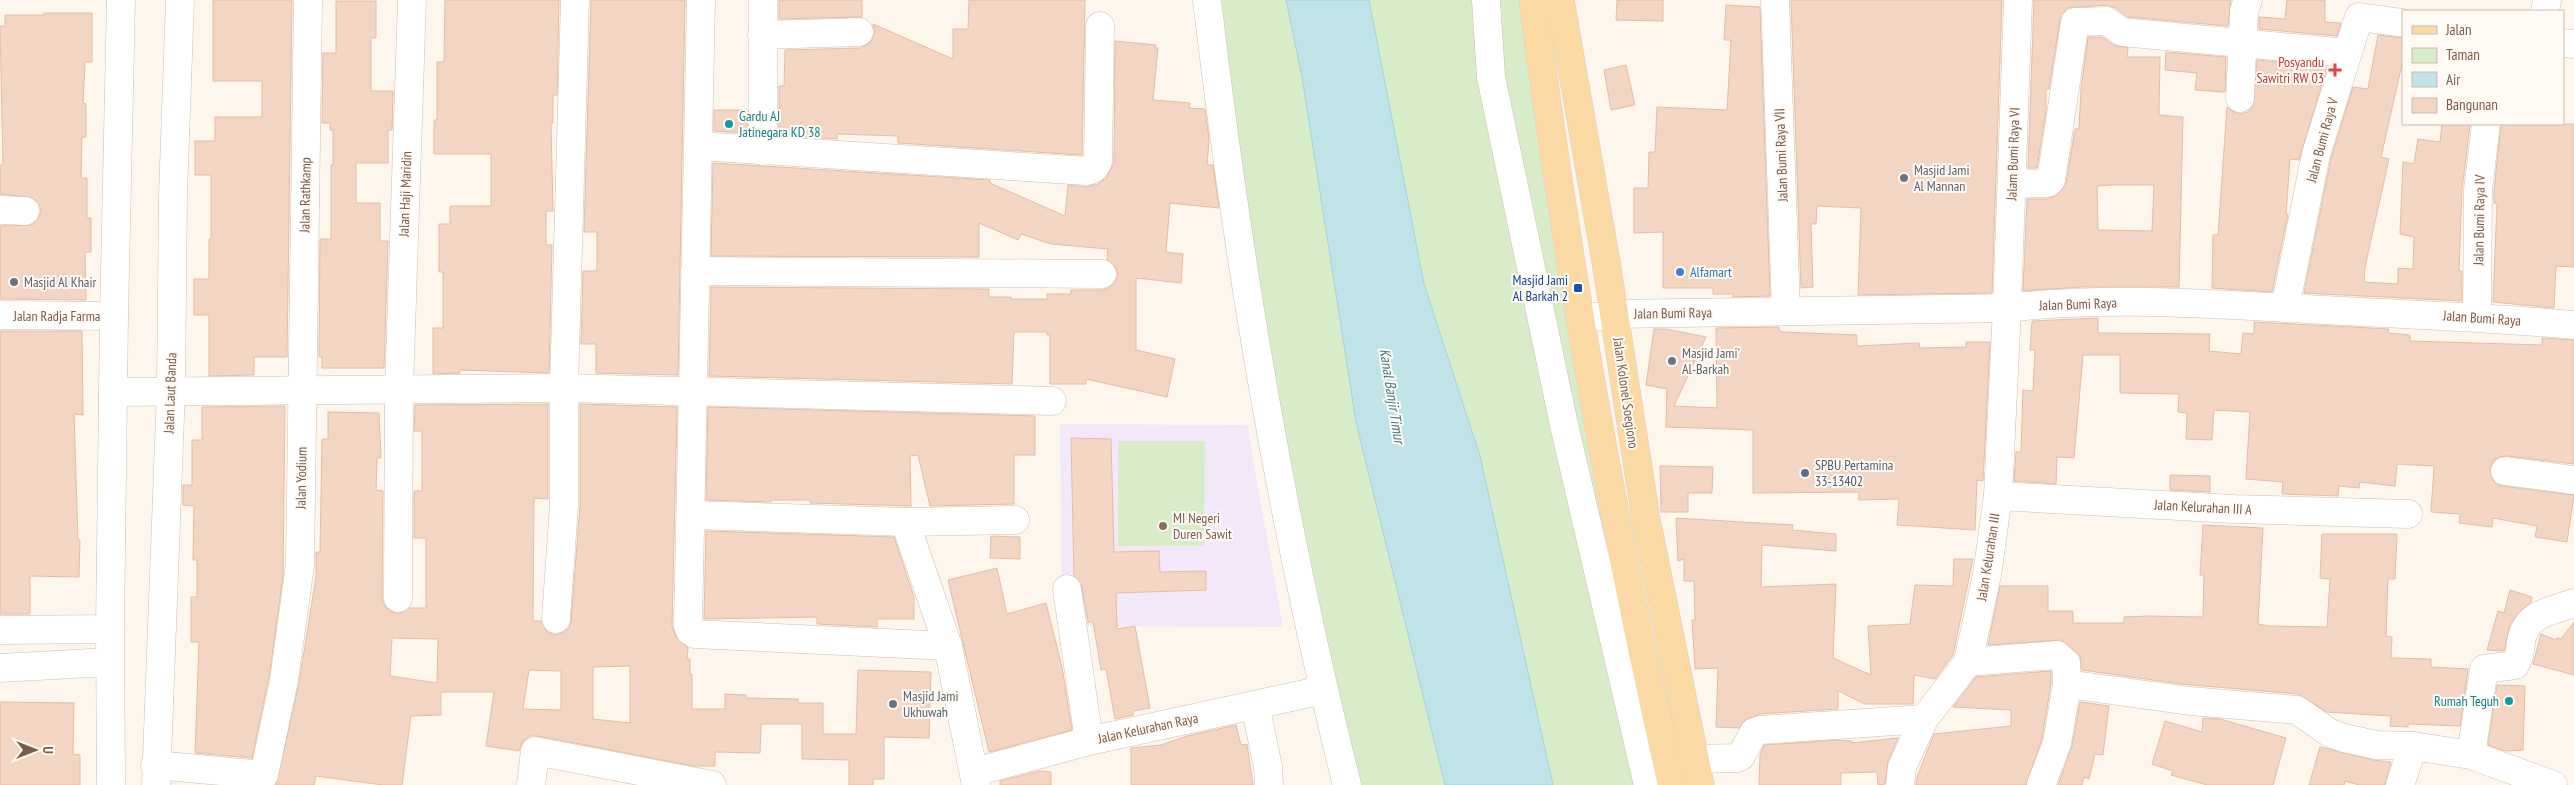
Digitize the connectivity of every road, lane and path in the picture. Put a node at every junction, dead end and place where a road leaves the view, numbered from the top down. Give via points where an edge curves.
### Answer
1 (121, 0) edge
2 (180, 0) edge
3 (308, 0) edge
4 (412, 0) edge
5 (575, 0) edge
6 (701, 0) edge
7 (763, 0) edge
8 (1207, 0) edge
9 (1486, 0) edge
10 (1533, 0) edge
11 (1560, 0) edge
12 (1775, 0) edge
13 (2018, 0) edge
14 (2248, 0) edge
15 (2360, 9) edge
16 (2402, 23) edge
17 (1100, 26) dead end
18 (859, 32) dead end
19 (762, 35) junction
20 (2243, 45) junction
21 (2347, 53) junction
22 (2240, 98) dead end
23 (2486, 125) edge
24 (699, 146) junction
25 (763, 151) junction
26 (2012, 184) junction
27 (695, 271) junction
28 (1102, 274) dead end
29 (2007, 308) junction
30 (2285, 308) junction
31 (1786, 310) junction
32 (1614, 314) junction
33 (0, 316) edge
34 (114, 316) junction
35 (2477, 317) junction
36 (1581, 319) junction
37 (2574, 325) edge
38 (398, 388) junction
39 (564, 388) junction
40 (171, 390) junction
41 (303, 390) junction
42 (693, 390) junction
43 (113, 392) junction
44 (1052, 401) dead end
45 (2505, 471) dead end
46 (2574, 480) edge
47 (1998, 496) junction
48 (2408, 514) dead end
49 (692, 515) junction
50 (1015, 520) dead end
51 (905, 522) junction
52 (1067, 589) dead end
53 (398, 598) dead end
54 (2574, 603) edge
55 (556, 620) dead end
56 (110, 628) junction
57 (0, 630) edge
58 (948, 646) junction
59 (110, 662) junction
60 (1968, 662) junction
61 (0, 668) edge
62 (2067, 684) junction
63 (1323, 690) junction
64 (1255, 705) junction
65 (1924, 719) junction
66 (1089, 741) junction
67 (2413, 746) junction
68 (2471, 755) junction
69 (1697, 772) edge
70 (156, 775) edge
71 (975, 778) edge
72 (111, 785) edge
73 (531, 785) edge
74 (712, 785) edge
75 (1269, 785) edge
76 (1346, 785) edge
77 (1648, 785) edge
78 (1672, 785) edge
79 (1900, 785) edge
80 (2041, 785) edge
81 (2400, 785) edge
82 (2553, 785) edge

1 - 34 street
2 - 40 street, Jalan Laut Banda via 173,194
3 - 41 street, Jalan Rathkamp
4 - 38 street, Jalan Haji Maridin
5 - 39 street
6 - 24 street
7 - 19 street
8 - 63 street via 1220,113 1266,406
9 - 77 street via 1493,86 1564,425
10 - 36 main road
11 - 32 main road, Jalan Kolonel Soegiono
12 - 31 street, Jalan Bumi Raya VII
13 - 26 street, Jalam Bumi Raya VI
14 - 20 street via 2244,11
15 - 16 street, Jalan Bumi Raya V
15 - 21 street, Jalan Bumi Raya V
17 - 25 street via 1098,162 1086,172
18 - 19 street
19 - 25 street
20 - 21 street
20 - 22 street
20 - 26 street via 2122,32 2107,21 2075,22 2051,180 2047,183
21 - 30 street, Jalan Bumi Raya V via 2316,154
23 - 35 street, Jalan Bumi Raya IV via 2478,190
24 - 25 street
24 - 27 street
26 - 29 street, Jalam Bumi Raya VI
27 - 28 street
27 - 42 street
29 - 30 street, Jalan Bumi Raya via 2045,303 2190,302
29 - 31 street, Jalan Bumi Raya
29 - 47 street, Jalan Kelurahan III
30 - 35 street, Jalan Bumi Raya
31 - 32 street, Jalan Bumi Raya
32 - 36 street, Jalan Bumi Raya
32 - 69 main road, Jalan Kolonel Soegiono via 1646,519
33 - 34 street, Jalan Radja Farma
34 - 43 street
35 - 37 street, Jalan Bumi Raya
36 - 78 main road via 1639,642
38 - 39 street
38 - 41 street
38 - 53 street, Jalan Haji Maridin
39 - 42 street
39 - 55 street via 564,505
40 - 41 street
40 - 43 street
40 - 70 street, Jalan Laut Banda
41 - 70 street, Jalan Yodium via 300,565 284,680 264,775
42 - 44 street
42 - 49 street
43 - 56 street
45 - 46 street
47 - 48 street, Jalan Kelurahan III A via 2234,509
47 - 60 street, Jalan Kelurahan III via 1987,576
49 - 51 street
49 - 58 street via 690,632
50 - 51 street
51 - 58 street
52 - 66 street
54 - 68 street via 2528,622 2515,664 2484,668
56 - 57 street
56 - 59 street
58 - 71 street
59 - 61 street
59 - 72 street
60 - 62 street via 2057,655 2066,663
60 - 65 street, Jalan Kelurahan III
62 - 67 street via 2190,701 2297,710 2330,733 2344,738 2376,745
62 - 80 street via 2057,743
63 - 64 street, Jalan Kelurahan Raya
63 - 76 street
64 - 66 street, Jalan Kelurahan Raya
64 - 75 street
65 - 69 street via 1762,730 1754,732 1742,756
65 - 79 street, Jalan Kelurahan III via 1902,767
66 - 71 street, Jalan Kelurahan Raya
67 - 68 street
67 - 81 street
68 - 82 street
73 - 74 street via 535,751

